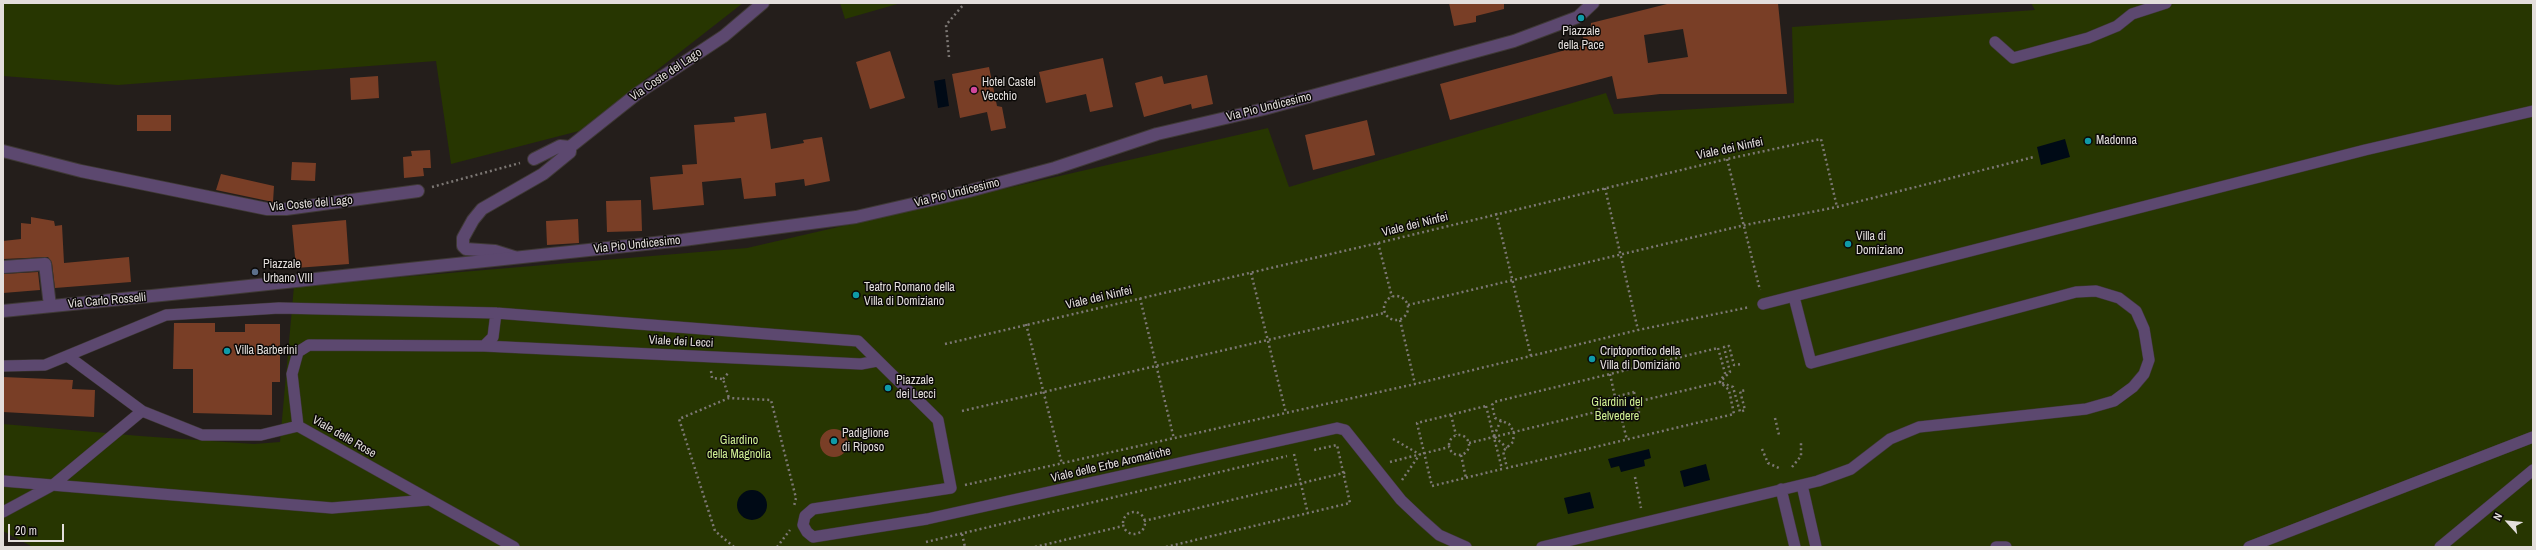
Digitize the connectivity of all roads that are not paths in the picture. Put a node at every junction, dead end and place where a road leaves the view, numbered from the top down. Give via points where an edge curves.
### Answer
1 (763, 3) edge
2 (1593, 3) edge
3 (2166, 3) edge
4 (1995, 42) dead end
5 (2533, 111) edge
6 (570, 147) junction
7 (3, 151) edge
8 (534, 159) road end
9 (418, 191) road end
10 (514, 257) junction
11 (3, 267) edge
12 (296, 280) joint
13 (1794, 297) junction
14 (1763, 304) road end
15 (50, 306) junction
16 (3, 311) edge
17 (496, 314) junction
18 (484, 346) junction
19 (69, 357) junction
20 (877, 361) junction
21 (3, 366) edge
22 (142, 411) junction
23 (298, 426) junction
24 (2533, 437) edge
25 (2533, 470) edge
26 (3, 481) edge
27 (52, 485) junction
28 (1802, 485) junction
29 (1781, 489) junction
30 (428, 500) junction
31 (3, 512) edge
32 (514, 547) edge
33 (1466, 547) edge
34 (1542, 547) edge
35 (1795, 547) edge
36 (1816, 547) edge
37 (1996, 547) edge
38 (2006, 547) edge
39 (2249, 547) edge
40 (2440, 547) edge

1 - 6 street, Via Coste del Lago via 724,36 638,93
2 - 10 street, Via Pio Undicesimo via 1578,17 1514,41 1264,109 1157,134 1055,168 969,191 856,217 683,240
3 - 4 lane via 2132,14 2117,26 2088,38 2013,58
5 - 13 lane via 2365,150
6 - 8 street, Via Coste del Lago via 560,146
6 - 10 street, Via Coste del Lago via 570,152 543,174 482,209 466,231 462,242 466,249 495,251
7 - 9 street, Via Coste del Lago via 81,171 267,209 286,209
10 - 12 street, Via Pio Undicesimo
11 - 15 street via 44,264
12 - 15 street, Via Carlo Rosselli
13 - 14 lane
13 - 28 lane via 1811,363 2076,292 2096,291 2119,298 2136,311 2144,329 2149,360 2144,374 2133,387 2114,401 2086,409 1919,427 1890,439 1852,469
15 - 16 street, Via Carlo Rosselli
17 - 18 lane via 493,337
17 - 19 lane, Viale dei Lecci via 279,308 166,315
17 - 20 lane, Viale dei Lecci via 858,341
18 - 20 lane, Viale dei Lecci via 853,363
18 - 23 lane, Viale dei Lecci via 309,345 298,352 292,374
19 - 21 lane, Viale dei Lecci via 45,366
19 - 22 lane, Viale delle Rose
20 - 33 lane, Viale delle Erbe Aromatiche via 938,420 951,488 813,509 805,516 803,524 807,532 813,536 877,528 1331,429 1345,430 1401,500 1438,535
22 - 23 lane, Viale delle Rose via 202,435 261,435
22 - 27 lane
23 - 30 lane, Viale delle Rose
24 - 39 lane
25 - 40 lane
26 - 27 lane
27 - 30 lane via 332,508
27 - 31 lane
28 - 29 lane
28 - 36 lane
29 - 34 lane
29 - 35 lane
30 - 32 lane, Viale delle Rose
37 - 38 lane

